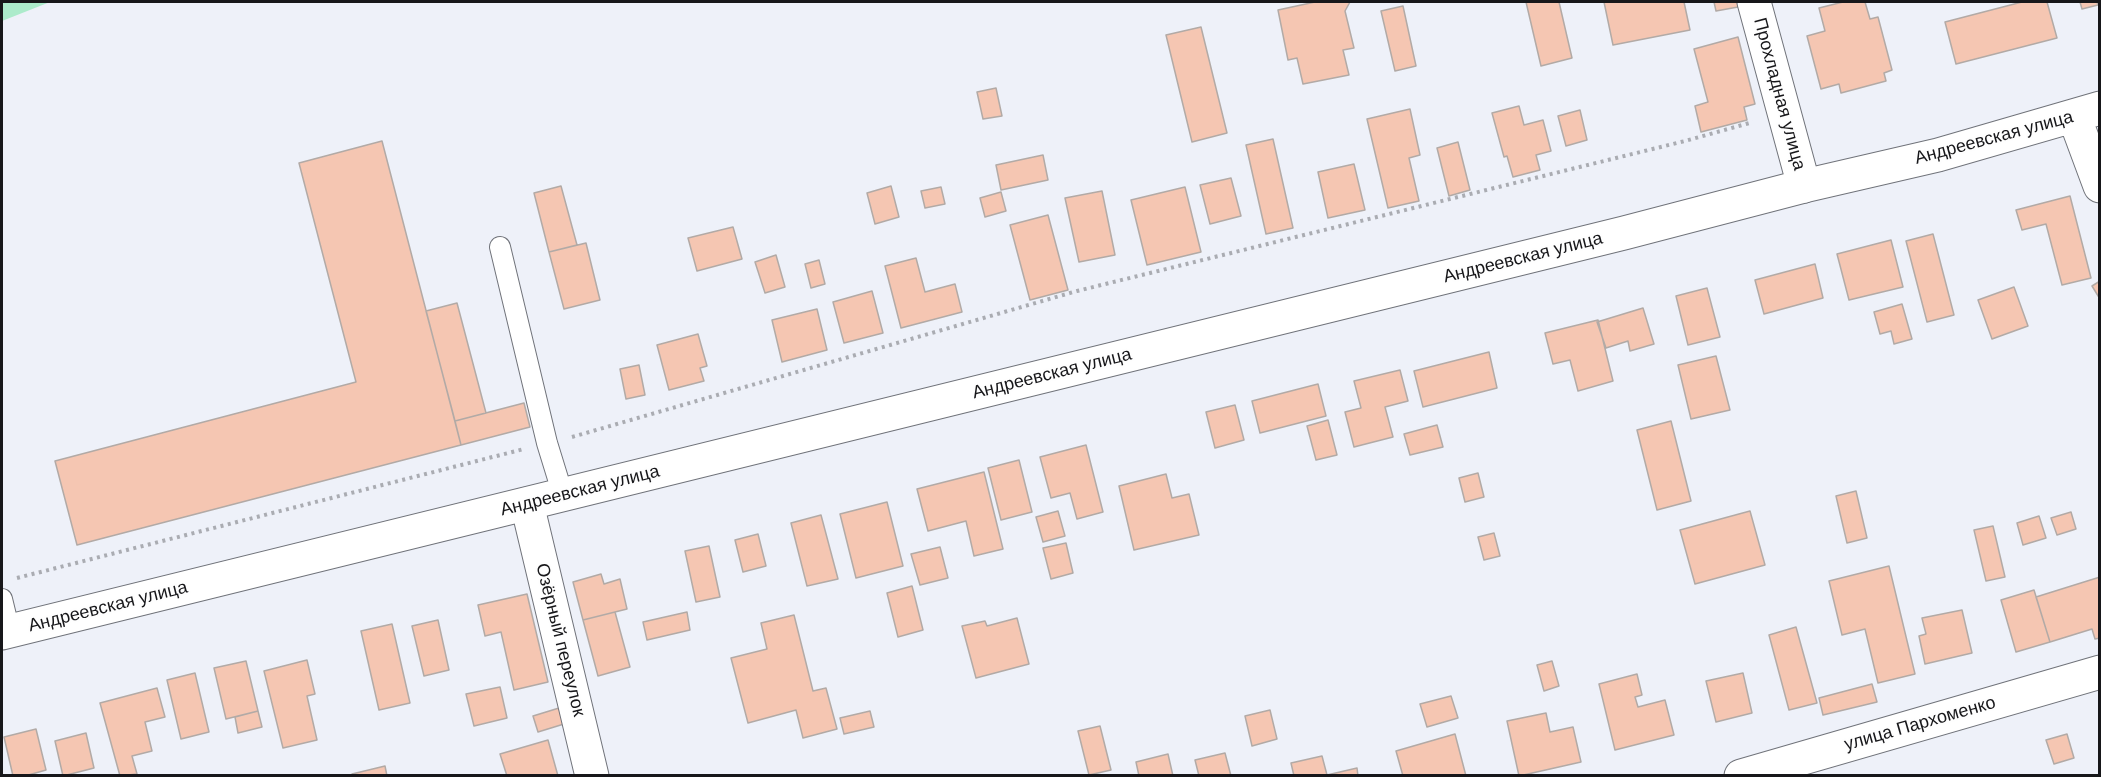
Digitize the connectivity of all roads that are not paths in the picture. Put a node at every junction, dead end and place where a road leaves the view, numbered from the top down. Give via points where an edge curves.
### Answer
1 (1755, 2) edge
2 (2087, 112) edge
3 (1804, 186) junction
4 (2100, 186) edge
5 (500, 247) dead end
6 (563, 495) junction
7 (527, 504) junction
8 (2, 599) edge
9 (6, 632) edge
10 (2100, 672) edge
11 (592, 776) edge
12 (1741, 776) edge

1 - 3 street, Прохладная улица
2 - 3 street, Андреевская улица via 1938,155
2 - 4 street
3 - 6 street, Андреевская улица
5 - 6 lane
6 - 7 street, Андреевская улица
7 - 9 street, Андреевская улица
7 - 11 street, Озёрный переулок
8 - 9 lane
10 - 12 street, улица Пархоменко

